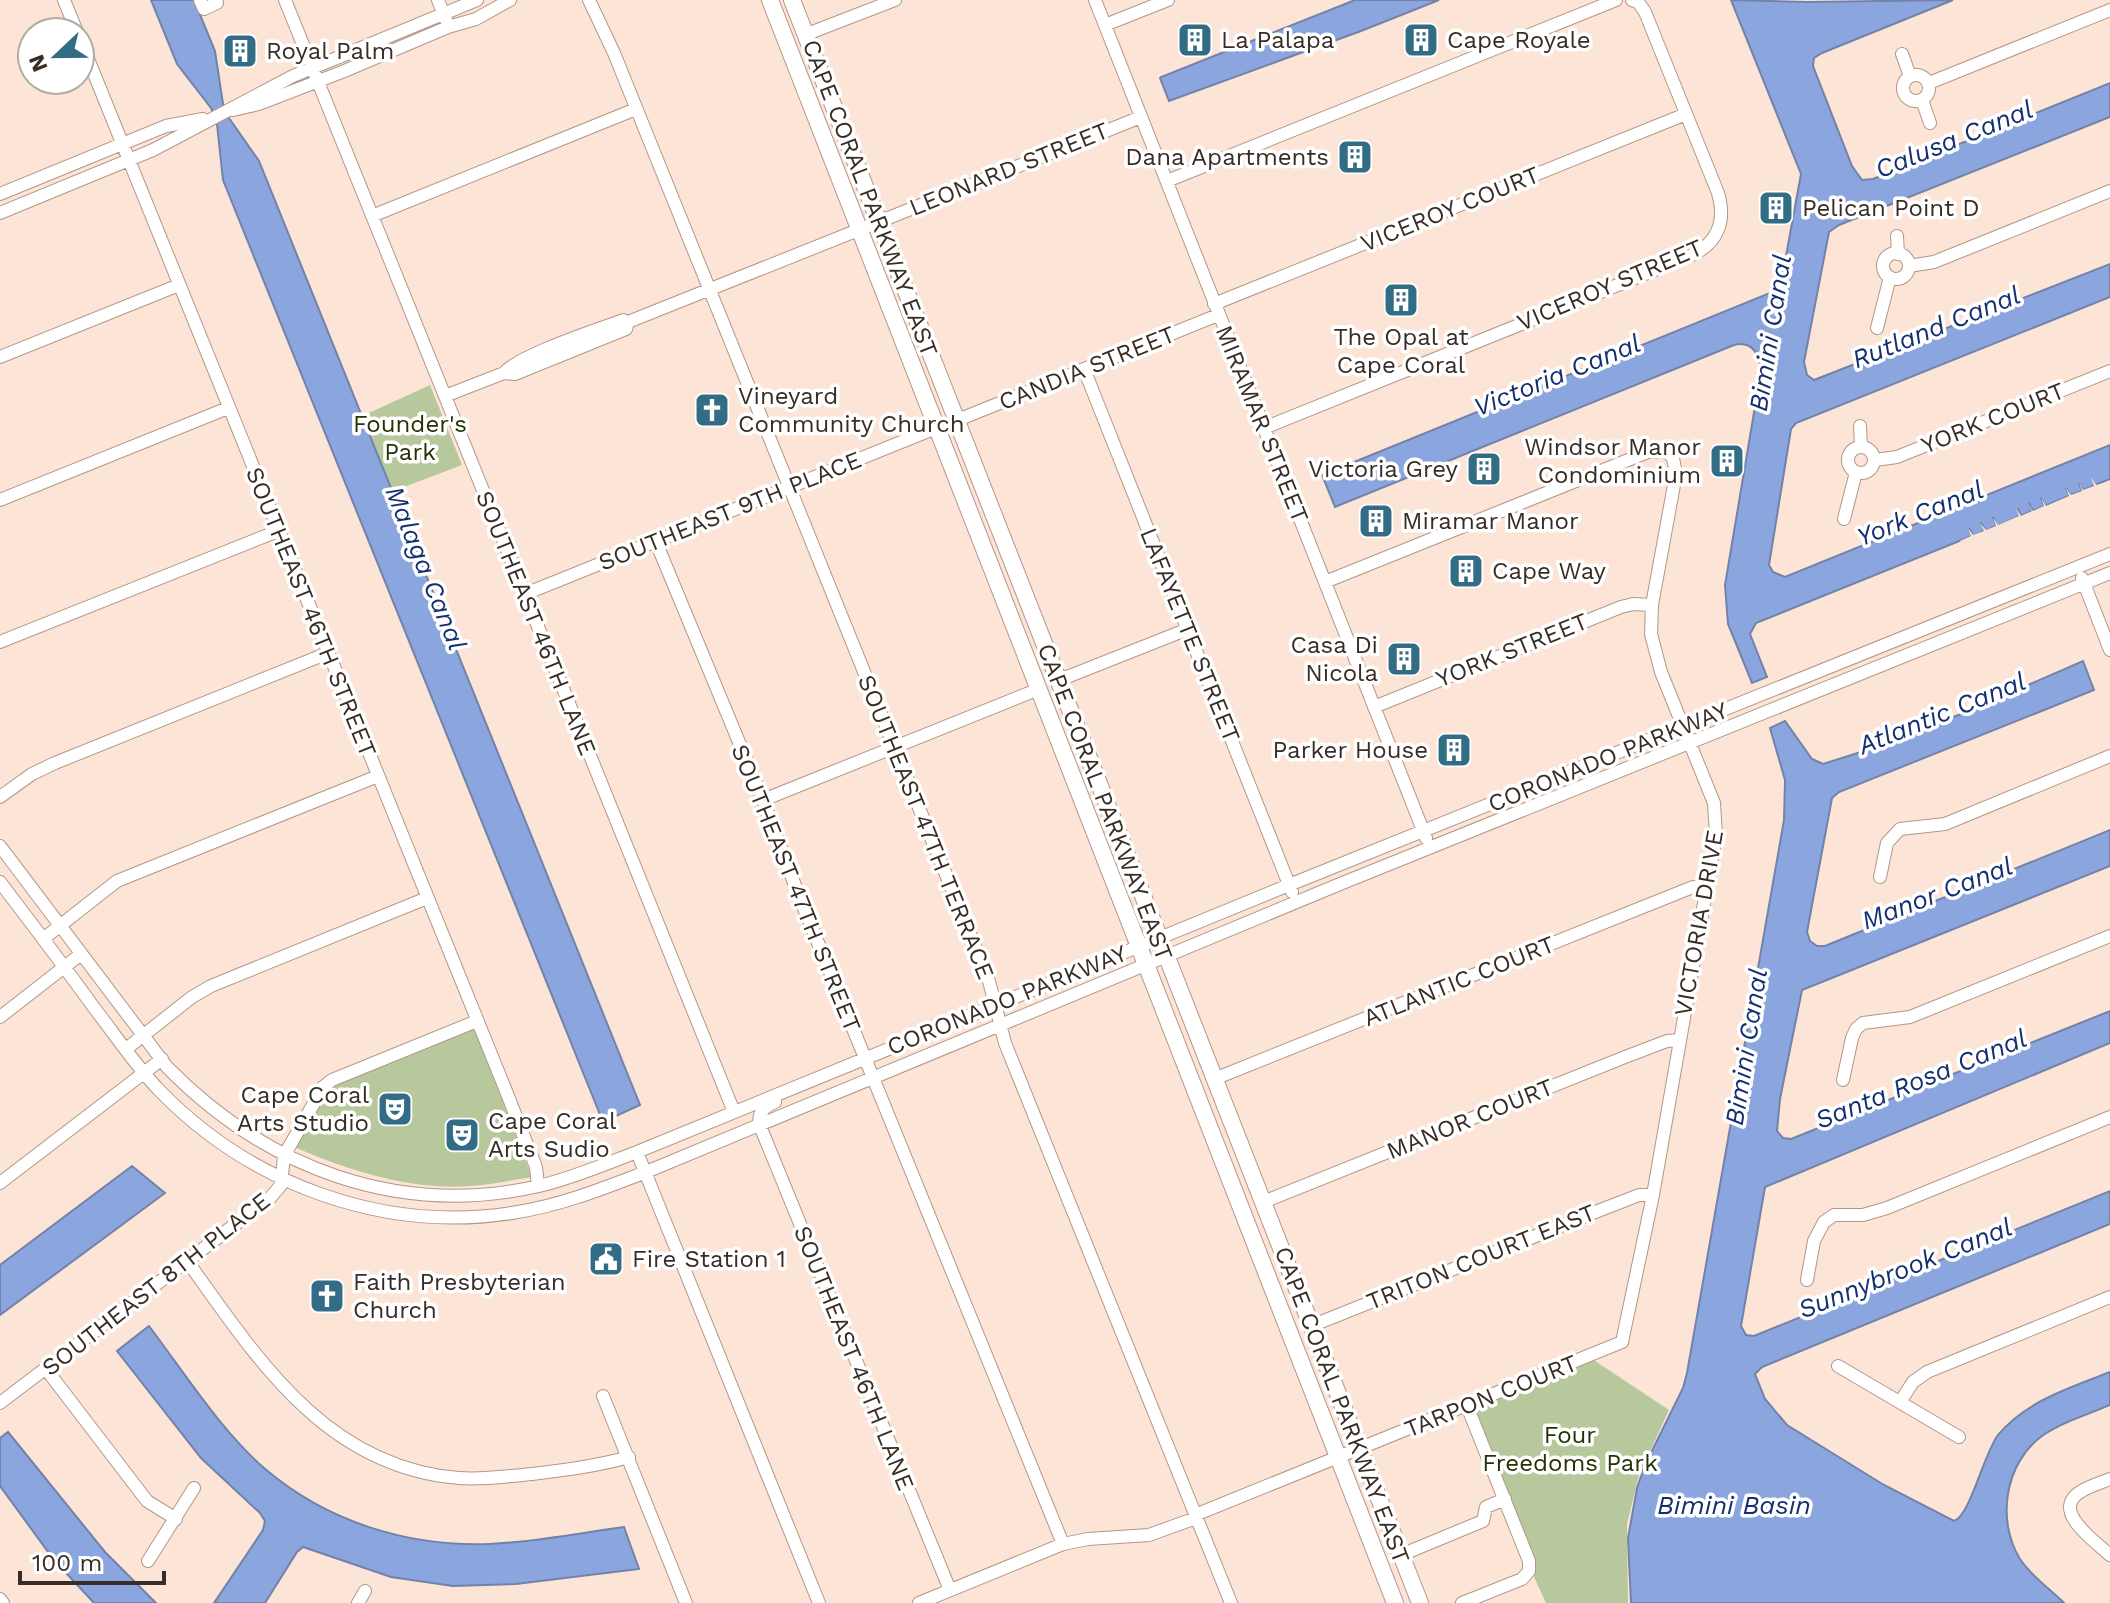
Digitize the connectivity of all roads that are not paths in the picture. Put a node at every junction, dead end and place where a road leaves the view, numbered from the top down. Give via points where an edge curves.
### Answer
1 (200, 0) edge
2 (216, 0) edge
3 (285, 0) edge
4 (438, 0) edge
5 (477, 0) edge
6 (510, 0) edge
7 (589, 0) edge
8 (597, 0) edge
9 (770, 0) edge
10 (792, 0) edge
11 (895, 0) edge
12 (1095, 0) edge
13 (1168, 0) edge
14 (1616, 0) edge
15 (1632, 0) edge
16 (2110, 10) edge
17 (443, 14) junction
18 (1105, 25) junction
19 (448, 27) junction
20 (807, 34) junction
21 (614, 53) junction
22 (1902, 54) dead end
23 (312, 67) junction
24 (1910, 76) junction
25 (96, 79) edge
26 (318, 82) junction
27 (1929, 83) junction
28 (1922, 100) junction
29 (636, 109) junction
30 (230, 110) junction
31 (1686, 114) junction
32 (1141, 117) junction
33 (210, 118) junction
34 (1930, 123) dead end
35 (122, 143) junction
36 (128, 160) junction
37 (1167, 181) junction
38 (2110, 191) edge
39 (0, 194) edge
40 (0, 213) edge
41 (372, 216) junction
42 (878, 222) junction
43 (858, 230) junction
44 (1897, 236) dead end
45 (1898, 254) junction
46 (1909, 266) junction
47 (1890, 277) junction
48 (179, 285) junction
49 (709, 290) junction
50 (1216, 310) junction
51 (1877, 328) dead end
52 (898, 331) junction
53 (0, 357) edge
54 (1084, 369) junction
55 (2110, 371) edge
56 (445, 396) junction
57 (228, 408) junction
58 (955, 418) junction
59 (1860, 426) dead end
60 (936, 428) junction
61 (1264, 428) junction
62 (1861, 446) junction
63 (1875, 460) junction
64 (1856, 472) junction
65 (790, 488) junction
66 (0, 500) edge
67 (993, 516) junction
68 (1844, 519) dead end
69 (278, 531) junction
70 (656, 542) junction
71 (2110, 554) edge
72 (2077, 567) junction
73 (2110, 573) edge
74 (1325, 582) junction
75 (2084, 583) junction
76 (1000, 589) junction
77 (525, 594) junction
78 (1652, 605) junction
79 (1188, 629) junction
80 (0, 642) edge
81 (1890, 643) junction
82 (2110, 650) edge
83 (328, 653) junction
84 (1896, 659) junction
85 (1057, 678) junction
86 (1039, 689) junction
87 (1374, 707) junction
88 (1684, 726) junction
89 (1690, 742) junction
90 (895, 747) junction
91 (2110, 756) edge
92 (378, 776) junction
93 (1097, 781) junction
94 (0, 797) edge
95 (763, 800) junction
96 (1424, 831) junction
97 (1430, 847) junction
98 (1, 849) edge
99 (1880, 877) dead end
100 (0, 882) edge
101 (1289, 885) junction
102 (1705, 887) junction
103 (427, 898) junction
104 (1296, 902) junction
105 (60, 926) junction
106 (2110, 936) edge
107 (1159, 938) junction
108 (43, 939) junction
109 (1140, 946) junction
110 (81, 954) junction
111 (1166, 957) junction
112 (1148, 965) junction
113 (64, 968) junction
114 (995, 1005) junction
115 (0, 1017) edge
116 (477, 1021) junction
117 (1000, 1026) junction
118 (143, 1035) junction
119 (1679, 1040) junction
120 (126, 1049) junction
121 (865, 1058) junction
122 (162, 1059) junction
123 (144, 1073) junction
124 (875, 1079) junction
125 (1214, 1079) junction
126 (1843, 1080) dead end
127 (797, 1086) junction
128 (734, 1112) junction
129 (2110, 1117) edge
130 (760, 1126) junction
131 (637, 1152) junction
132 (284, 1156) junction
133 (646, 1172) junction
134 (282, 1180) junction
135 (0, 1183) edge
136 (538, 1186) junction
137 (1653, 1195) junction
138 (1263, 1202) junction
139 (188, 1262) junction
140 (1807, 1280) dead end
141 (2110, 1297) edge
142 (1311, 1326) junction
143 (1622, 1342) joint
144 (1838, 1366) dead end
145 (46, 1369) junction
146 (603, 1396) dead end
147 (1900, 1402) junction
148 (0, 1403) edge
149 (1467, 1406) junction
150 (1959, 1437) dead end
151 (1360, 1449) junction
152 (629, 1457) junction
153 (1339, 1457) junction
154 (2110, 1479) edge
155 (194, 1488) dead end
156 (1505, 1499) junction
157 (1196, 1516) junction
158 (176, 1519) junction
159 (1063, 1544) junction
160 (1401, 1555) junction
161 (2110, 1555) edge
162 (148, 1561) dead end
163 (950, 1590) junction
164 (686, 1603) edge
165 (819, 1603) edge
166 (919, 1603) edge
167 (1231, 1603) edge
168 (1395, 1603) edge
169 (1420, 1603) edge
170 (1462, 1603) edge

1 - 2 street via 204,9
3 - 23 street, SOUTHEAST 46TH LANE
4 - 17 street
5 - 17 street
6 - 19 street
7 - 21 street, SOUTHEAST 47TH TERRACE
8 - 21 street, SOUTHEAST 47TH TERRACE
9 - 43 main road, CAPE CORAL PARKWAY EAST
10 - 20 main road, CAPE CORAL PARKWAY EAST
11 - 20 street
12 - 18 street, MIRAMAR STREET
13 - 18 street
14 - 37 street
15 - 31 street, VICEROY STREET via 1645,12
16 - 27 street
17 - 19 street
17 - 23 street
18 - 32 street, MIRAMAR STREET
19 - 26 street
20 - 42 main road, CAPE CORAL PARKWAY EAST
21 - 29 street, SOUTHEAST 47TH TERRACE
22 - 24 street
23 - 26 street, SOUTHEAST 46TH LANE
23 - 30 street
24 - 27 street via 1922,76
24 - 28 street via 1904,94 1913,102
25 - 35 street, SOUTHEAST 46TH STREET
26 - 30 street
26 - 41 street, SOUTHEAST 46TH LANE
27 - 28 street
28 - 34 street
29 - 41 street
29 - 49 street, SOUTHEAST 47TH TERRACE
30 - 33 street
31 - 50 street, VICEROY COURT
31 - 61 street, VICEROY STREET via 1722,208 1717,233 1701,251
32 - 37 street, MIRAMAR STREET
32 - 42 street, LEONARD STREET
33 - 35 street via 166,126
33 - 36 street
35 - 36 street, SOUTHEAST 46TH STREET
35 - 39 street
36 - 40 street
36 - 48 street, SOUTHEAST 46TH STREET
37 - 50 street, MIRAMAR STREET
38 - 46 street via 1934,262
41 - 56 street, SOUTHEAST 46TH LANE
42 - 43 street, LEONARD STREET
42 - 58 main road, CAPE CORAL PARKWAY EAST
43 - 49 street, LEONARD STREET
43 - 52 main road, CAPE CORAL PARKWAY EAST
44 - 45 street
45 - 46 street
45 - 47 street via 1884,263
46 - 47 street via 1901,278
47 - 51 street
48 - 53 street
48 - 57 street, SOUTHEAST 46TH STREET
49 - 56 street, LEONARD STREET via 563,355
49 - 65 street, SOUTHEAST 47TH TERRACE
50 - 54 street, CANDIA STREET
50 - 61 street, MIRAMAR STREET
52 - 58 main road via 914,348 937,405
52 - 60 main road, CAPE CORAL PARKWAY EAST
54 - 58 street, CANDIA STREET
54 - 79 street, LAFAYETTE STREET
55 - 63 street, YORK COURT via 1897,457
56 - 77 street, SOUTHEAST 46TH LANE
57 - 66 street
57 - 69 street, SOUTHEAST 46TH STREET
58 - 67 main road, CAPE CORAL PARKWAY EAST
59 - 62 street
60 - 65 street, SOUTHEAST 9TH PLACE
60 - 67 main road via 950,434 980,506
60 - 76 main road, CAPE CORAL PARKWAY EAST
61 - 74 street, MIRAMAR STREET
62 - 63 street
62 - 64 street via 1849,456
63 - 64 street, YORK COURT via 1869,470
64 - 68 street
65 - 70 street, SOUTHEAST 9TH PLACE
65 - 90 street, SOUTHEAST 47TH TERRACE
67 - 85 main road, CAPE CORAL PARKWAY EAST
69 - 80 street
69 - 83 street, SOUTHEAST 46TH STREET
70 - 77 street, SOUTHEAST 9TH PLACE
70 - 95 street, SOUTHEAST 47TH STREET
71 - 72 street, CORONADO PARKWAY
72 - 75 street
72 - 81 street, CORONADO PARKWAY
73 - 75 street, CORONADO PARKWAY
74 - 78 street, VICTORIA DRIVE via 1659,450 1673,458 1676,474
74 - 87 street, MIRAMAR STREET
75 - 82 street
75 - 84 street, CORONADO PARKWAY
76 - 85 main road via 1014,607 1038,664
76 - 86 main road, CAPE CORAL PARKWAY EAST
77 - 128 street, SOUTHEAST 46TH LANE
78 - 87 street, YORK STREET via 1621,607
78 - 88 street, VICTORIA DRIVE via 1653,644
79 - 85 street
79 - 101 street, LAFAYETTE STREET
81 - 84 street
81 - 88 street, CORONADO PARKWAY
83 - 92 street, SOUTHEAST 46TH STREET
83 - 94 street via 55,763
84 - 89 street, CORONADO PARKWAY
85 - 93 main road, CAPE CORAL PARKWAY EAST
86 - 90 street
86 - 93 main road via 1052,696 1082,768
86 - 109 main road, CAPE CORAL PARKWAY EAST
87 - 96 street, MIRAMAR STREET
88 - 89 street, VICTORIA DRIVE
88 - 96 street, CORONADO PARKWAY
89 - 97 street, CORONADO PARKWAY
89 - 102 street, VICTORIA DRIVE via 1716,814
90 - 95 street
90 - 114 street, SOUTHEAST 47TH TERRACE
91 - 99 street via 1945,824 1900,829 1887,843
92 - 103 street, SOUTHEAST 46TH STREET
92 - 105 street via 117,881
93 - 107 main road, CAPE CORAL PARKWAY EAST
95 - 121 street, SOUTHEAST 47TH STREET
96 - 97 street, MIRAMAR STREET
96 - 101 street, CORONADO PARKWAY
97 - 104 street, CORONADO PARKWAY
98 - 105 street, CORONADO PARKWAY
100 - 108 street, CORONADO PARKWAY
101 - 104 street, LAFAYETTE STREET
101 - 107 street, CORONADO PARKWAY
102 - 119 street, VICTORIA DRIVE
102 - 125 street, ATLANTIC COURT via 1693,887
103 - 116 street, SOUTHEAST 46TH STREET
103 - 118 street via 211,986
104 - 111 street, CORONADO PARKWAY
105 - 108 street
105 - 110 street, CORONADO PARKWAY
106 - 126 street via 1910,1017 1863,1023 1852,1038
107 - 109 street, CORONADO PARKWAY
107 - 111 main road, CAPE CORAL PARKWAY EAST
108 - 113 street, CORONADO PARKWAY
109 - 112 main road, CAPE CORAL PARKWAY EAST
109 - 114 street, CORONADO PARKWAY
110 - 113 street
110 - 118 street, CORONADO PARKWAY
111 - 112 street, CORONADO PARKWAY
111 - 125 main road, CAPE CORAL PARKWAY EAST
112 - 117 street, CORONADO PARKWAY
112 - 153 main road, CAPE CORAL PARKWAY EAST
113 - 115 street
113 - 120 street, CORONADO PARKWAY
114 - 117 street, SOUTHEAST 47TH TERRACE
114 - 121 street, CORONADO PARKWAY
116 - 132 street, SOUTHEAST 8TH PLACE via 332,1080 315,1097
116 - 136 street, SOUTHEAST 46TH STREET via 536,1167
117 - 124 street, CORONADO PARKWAY
117 - 157 street, SOUTHEAST 47TH TERRACE
118 - 120 street
118 - 122 street, CORONADO PARKWAY
119 - 137 street, VICTORIA DRIVE
119 - 138 street, MANOR COURT
120 - 123 street, CORONADO PARKWAY
121 - 124 street, SOUTHEAST 47TH STREET
121 - 127 street, CORONADO PARKWAY
122 - 123 street
122 - 132 street, CORONADO PARKWAY via 206,1105
123 - 134 street, CORONADO PARKWAY via 201,1129
123 - 135 street
124 - 130 street, CORONADO PARKWAY
124 - 159 street, SOUTHEAST 47TH STREET
125 - 138 main road, CAPE CORAL PARKWAY EAST
127 - 128 street, CORONADO PARKWAY
127 - 130 street via 791,1096 764,1109
128 - 131 street, CORONADO PARKWAY
129 - 140 street via 1887,1208 1829,1218 1816,1234
130 - 133 street, CORONADO PARKWAY
130 - 163 street, SOUTHEAST 46TH LANE
131 - 133 street
131 - 136 street, CORONADO PARKWAY
132 - 134 street, SOUTHEAST 8TH PLACE
132 - 136 street, CORONADO PARKWAY via 352,1181 419,1194 476,1195
133 - 134 street, CORONADO PARKWAY via 561,1203 462,1218 357,1206
133 - 165 street
134 - 139 street, SOUTHEAST 8TH PLACE via 270,1198
137 - 142 street, TRITON COURT EAST via 1615,1204
137 - 143 street, VICTORIA DRIVE
138 - 142 main road, CAPE CORAL PARKWAY EAST
139 - 145 street, SOUTHEAST 8TH PLACE
139 - 152 street via 304,1409 384,1460 427,1473 481,1478 559,1471
141 - 147 street via 1927,1372
142 - 151 main road, CAPE CORAL PARKWAY EAST
143 - 149 street, TARPON COURT
144 - 147 street
145 - 148 street, SOUTHEAST 8TH PLACE
145 - 158 street via 147,1501
146 - 152 street
147 - 150 street
149 - 151 street, TARPON COURT
149 - 156 street
151 - 153 street, TARPON COURT
151 - 160 main road, CAPE CORAL PARKWAY EAST
152 - 164 street
153 - 157 street, TARPON COURT
153 - 168 main road, CAPE CORAL PARKWAY EAST
154 - 161 street via 2080,1492 2070,1509 2076,1524
155 - 158 street
156 - 160 street via 1486,1507 1483,1521
156 - 170 street via 1529,1571 1522,1579
157 - 159 street, TARPON COURT via 1149,1535
157 - 167 street, SOUTHEAST 47TH TERRACE
158 - 162 street
159 - 163 street, TARPON COURT
160 - 169 main road, CAPE CORAL PARKWAY EAST
163 - 166 street, TARPON COURT

